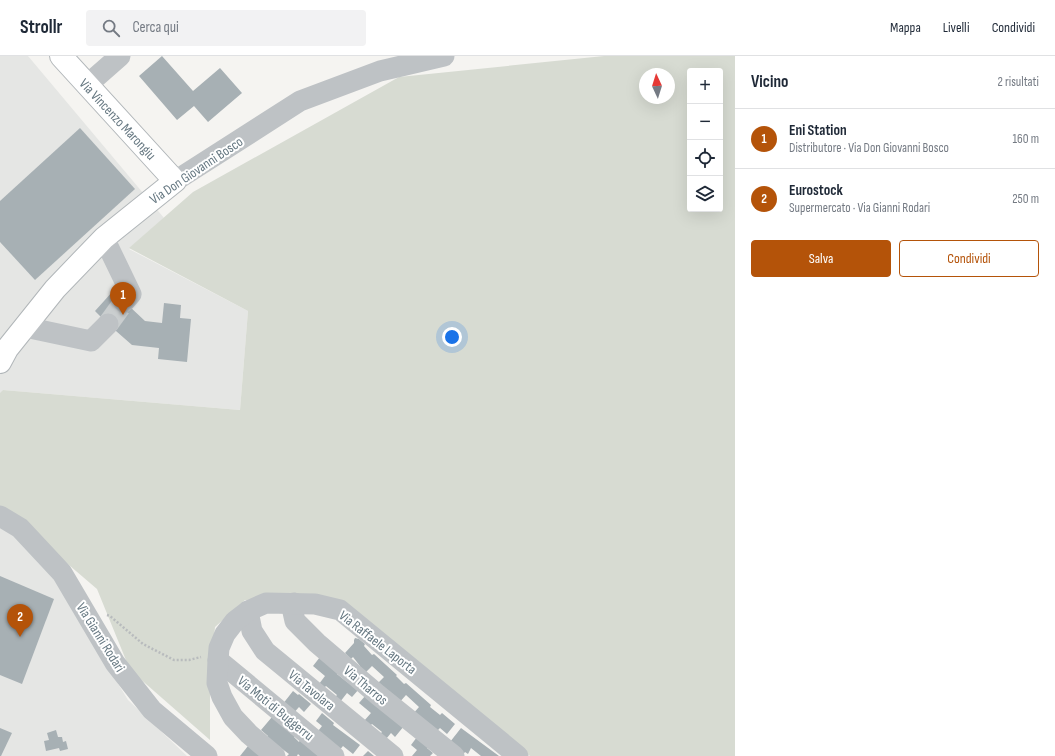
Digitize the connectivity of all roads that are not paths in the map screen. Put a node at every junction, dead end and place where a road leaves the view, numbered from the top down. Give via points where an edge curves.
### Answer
1 (61, 56) edge
2 (120, 56) edge
3 (444, 56) edge
4 (87, 85) junction
5 (175, 181) junction
6 (104, 238) junction
7 (124, 302) tunnel mouth
8 (108, 324) tunnel mouth
9 (25, 327) junction
10 (0, 362) edge
11 (0, 516) edge
12 (294, 604) junction
13 (248, 611) junction
14 (219, 654) junction
15 (207, 756) edge
16 (275, 756) edge
17 (334, 756) edge
18 (393, 756) edge
19 (454, 756) edge
20 (518, 756) edge

1 - 4 main road, Via Vincenzo Marongiu
2 - 4 street
3 - 5 street, Via Don Giovanni Bosco via 380,71 300,102
4 - 5 main road, Via Vincenzo Marongiu
5 - 6 main road, Via Don Giovanni Bosco
6 - 7 street via 131,294
6 - 9 main road, Via Don Giovanni Bosco via 55,289
8 - 9 street via 91,341
9 - 10 main road, Via Don Giovanni Bosco
11 - 15 street, Via Gianni Rodari via 20,528 62,573 115,663 152,710
12 - 13 street, Via Raffaele Laporta via 266,603
12 - 19 street, Via Tharros via 295,621 317,643
12 - 20 street, Via Raffaele Laporta via 315,604 340,610
13 - 14 street, Via Raffaele Laporta via 224,634
13 - 18 street, Via Tavolara via 252,631 265,651
14 - 16 street via 218,683 222,697 233,717
14 - 17 street, Via Moti di Buggerru

